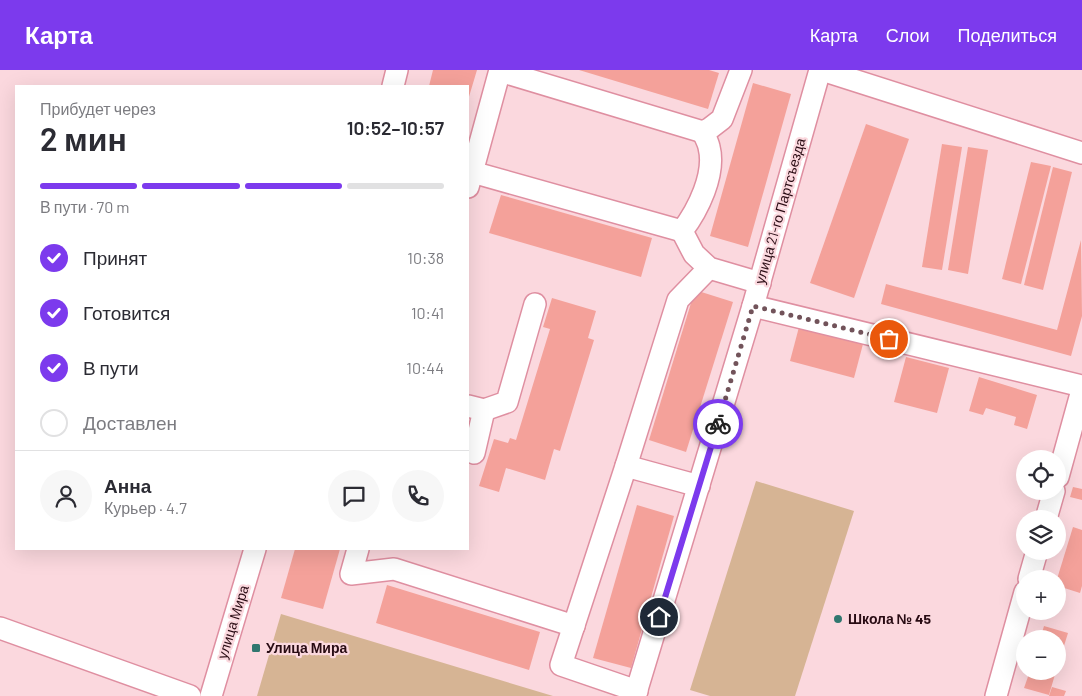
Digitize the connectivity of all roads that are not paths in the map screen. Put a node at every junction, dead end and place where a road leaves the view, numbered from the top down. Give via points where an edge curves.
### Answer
1 (397, 70) edge
2 (741, 70) edge
3 (821, 70) edge
4 (500, 71) edge
5 (393, 85) edge
6 (703, 132) junction
7 (1082, 153) edge
8 (470, 179) edge
9 (682, 231) junction
10 (709, 268) junction
11 (760, 283) junction
12 (535, 304) dead end
13 (753, 306) junction
14 (1082, 386) edge
15 (1082, 390) edge
16 (476, 408) edge
17 (1065, 450) edge
18 (474, 453) dead end
19 (626, 466) junction
20 (699, 486) junction
21 (255, 550) edge
22 (358, 550) edge
23 (1017, 620) edge
24 (574, 626) junction
25 (0, 628) edge
26 (636, 694) edge
27 (190, 696) edge
28 (211, 696) edge
29 (996, 696) edge

1 - 5 street
2 - 6 street via 722,120
3 - 7 street
3 - 11 street, улица 21-го Партсъезда
4 - 6 street
4 - 8 street
6 - 9 street via 709,147 708,181 693,216
8 - 9 street
9 - 10 street via 694,254
10 - 11 street
10 - 19 street via 678,300
11 - 13 street, улица 21-го Партсъезда
12 - 16 street via 507,402
13 - 14 street
13 - 20 street, улица 21-го Партсъезда
15 - 17 street
16 - 18 street
19 - 20 street
19 - 24 street
20 - 26 street, улица 21-го Партсъезда
21 - 28 street, улица Мира
22 - 24 street via 350,574 394,569
23 - 29 street
24 - 26 street via 561,665
25 - 27 street

